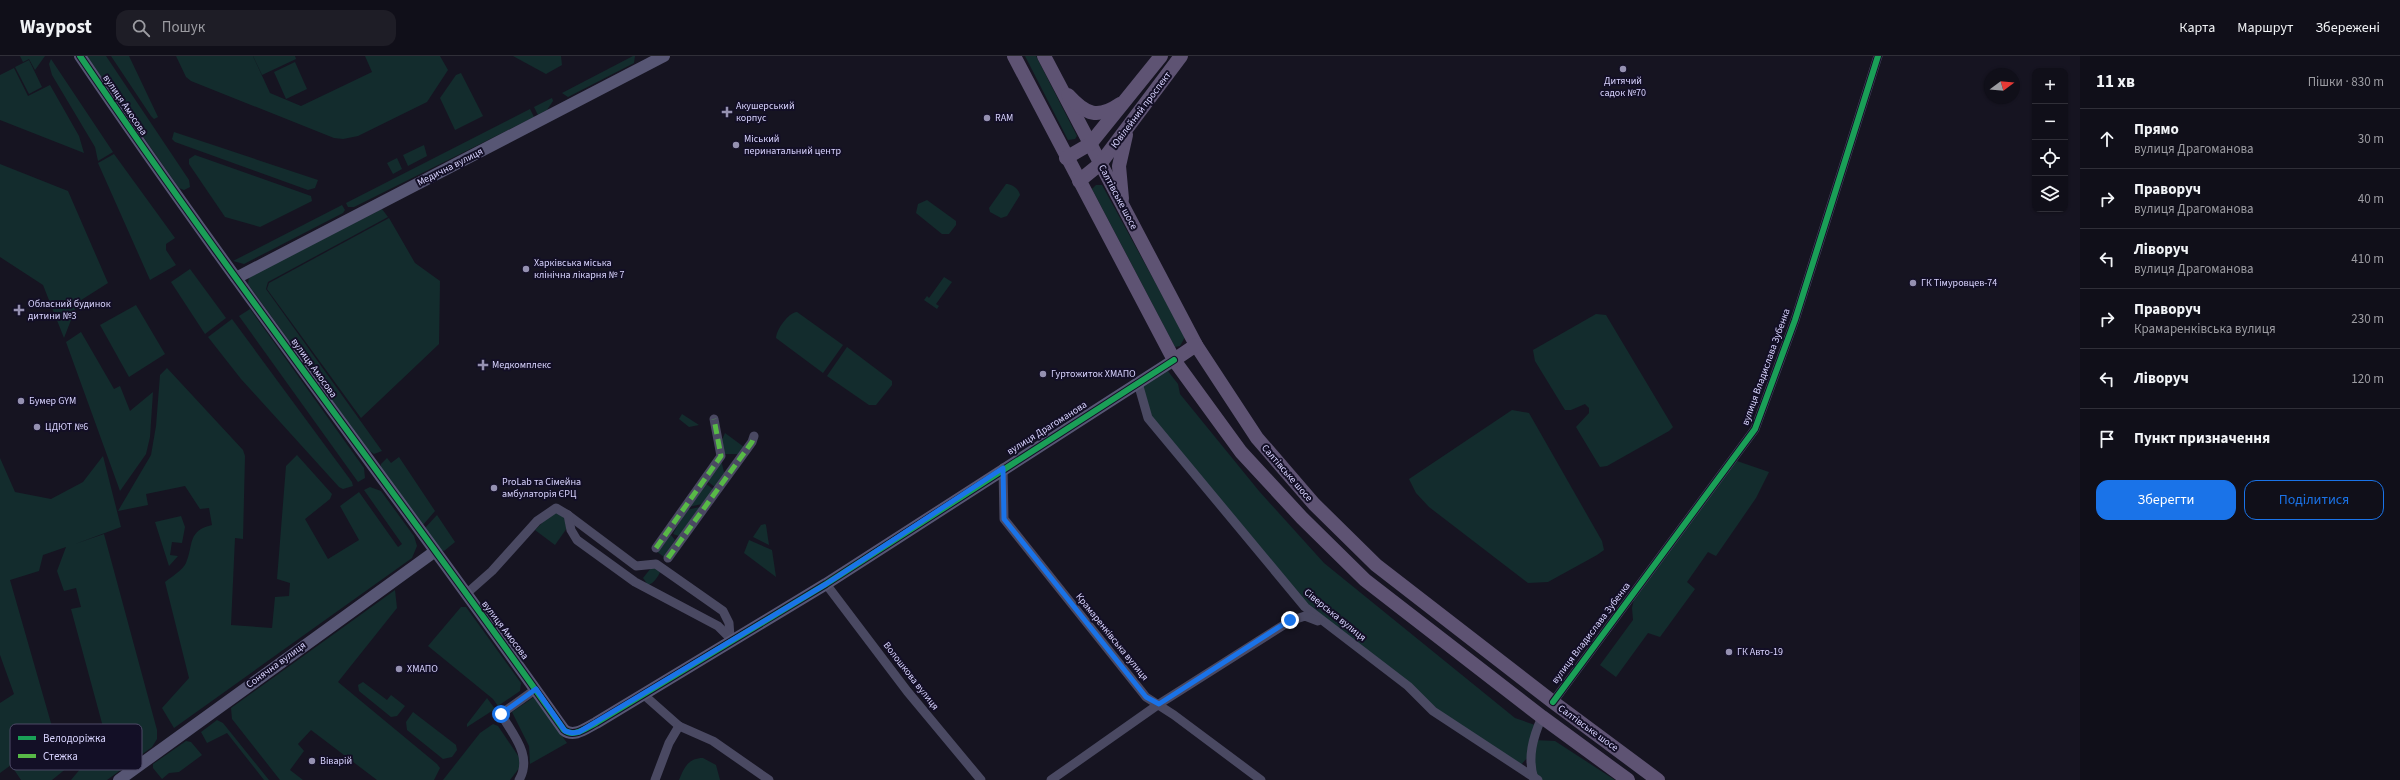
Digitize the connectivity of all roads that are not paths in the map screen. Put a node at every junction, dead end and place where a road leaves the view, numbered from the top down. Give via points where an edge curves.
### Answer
1 (80, 56) edge
2 (664, 56) edge
3 (1014, 56) edge
4 (1044, 56) edge
5 (1161, 56) edge
6 (1181, 56) edge
7 (1878, 56) edge
8 (1061, 87) junction
9 (1126, 100) junction
10 (1133, 120) junction
11 (1090, 144) junction
12 (1066, 158) junction
13 (1100, 164) junction
14 (1079, 181) junction
15 (1124, 209) junction
16 (236, 278) junction
17 (1196, 344) junction
18 (1174, 360) junction
19 (1138, 383) junction
20 (714, 419) dead end
21 (754, 436) dead end
22 (1003, 468) junction
23 (568, 515) junction
24 (656, 548) dead end
25 (434, 552) junction
26 (668, 558) dead end
27 (826, 584) junction
28 (466, 594) junction
29 (1326, 624) junction
30 (732, 639) junction
31 (536, 689) junction
32 (644, 695) junction
33 (1553, 702) junction
34 (1159, 704) junction
35 (1542, 717) junction
36 (679, 726) junction
37 (142, 763) edge
38 (133, 770) edge
39 (1535, 779) edge
40 (119, 780) edge
41 (519, 780) edge
42 (655, 780) edge
43 (769, 780) edge
44 (981, 780) edge
45 (1051, 780) edge
46 (1261, 780) edge
47 (1628, 780) edge
48 (1658, 780) edge

1 - 16 street, вулиця Амосова via 144,151
2 - 16 street, Медична вулиця
3 - 12 main road, Салтівське шосе
4 - 8 main road, Салтівське шосе
5 - 9 main road, Ювілейний проспект
6 - 10 main road, Ювілейний проспект
7 - 33 street, вулиця Владислава Зубенка via 1795,320 1755,429
8 - 9 main road via 1075,103 1097,114 1109,112
8 - 11 main road, Салтівське шосе
9 - 11 main road, Ювілейний проспект
10 - 13 main road, Ювілейний проспект
10 - 15 main road via 1120,159
11 - 12 main road
11 - 13 main road, Салтівське шосе
12 - 14 main road, Салтівське шосе
13 - 14 main road, Ювілейний проспект
13 - 15 main road, Салтівське шосе
14 - 18 main road, Салтівське шосе
15 - 17 main road, Салтівське шосе
16 - 25 street, вулиця Амосова
17 - 18 main road
17 - 33 main road, Салтівське шосе via 1257,438 1314,504 1376,565
18 - 19 street, вулиця Драгоманова
18 - 35 main road, Салтівське шосе via 1241,452 1302,518 1365,580
19 - 22 street, вулиця Драгоманова
19 - 29 street, Сіверська вулиця via 1148,418 1287,587 1305,607
20 - 24 street via 721,456
21 - 26 street
22 - 27 street, вулиця Драгоманова
22 - 34 street, Крамаренківська вулиця via 1004,519 1146,697
23 - 28 street via 556,508 545,513 492,571
23 - 30 street via 570,530 577,540 635,582 710,621
23 - 30 street via 636,566 656,564 723,611 729,623
25 - 28 street, вулиця Амосова
25 - 37 street, Сонячна вулиця
27 - 30 street, вулиця Драгоманова
27 - 44 street, Волошкова вулиця via 908,691
28 - 31 street, вулиця Амосова
29 - 34 street via 1305,616 1290,620
29 - 39 street, Сіверська вулиця via 1408,686 1433,711
30 - 32 street, вулиця Драгоманова
31 - 32 street, вулиця Драгоманова via 564,730 572,733 596,723
31 - 41 street via 501,714 524,754 524,768
32 - 36 street
33 - 35 main road
33 - 48 main road, Салтівське шосе
34 - 45 street
34 - 46 street, Крамаренківська вулиця
35 - 39 street via 1533,740 1531,755 1530,764
35 - 47 main road, Салтівське шосе
36 - 42 street via 669,743
36 - 43 street via 713,741
38 - 40 street, Сонячна вулиця

